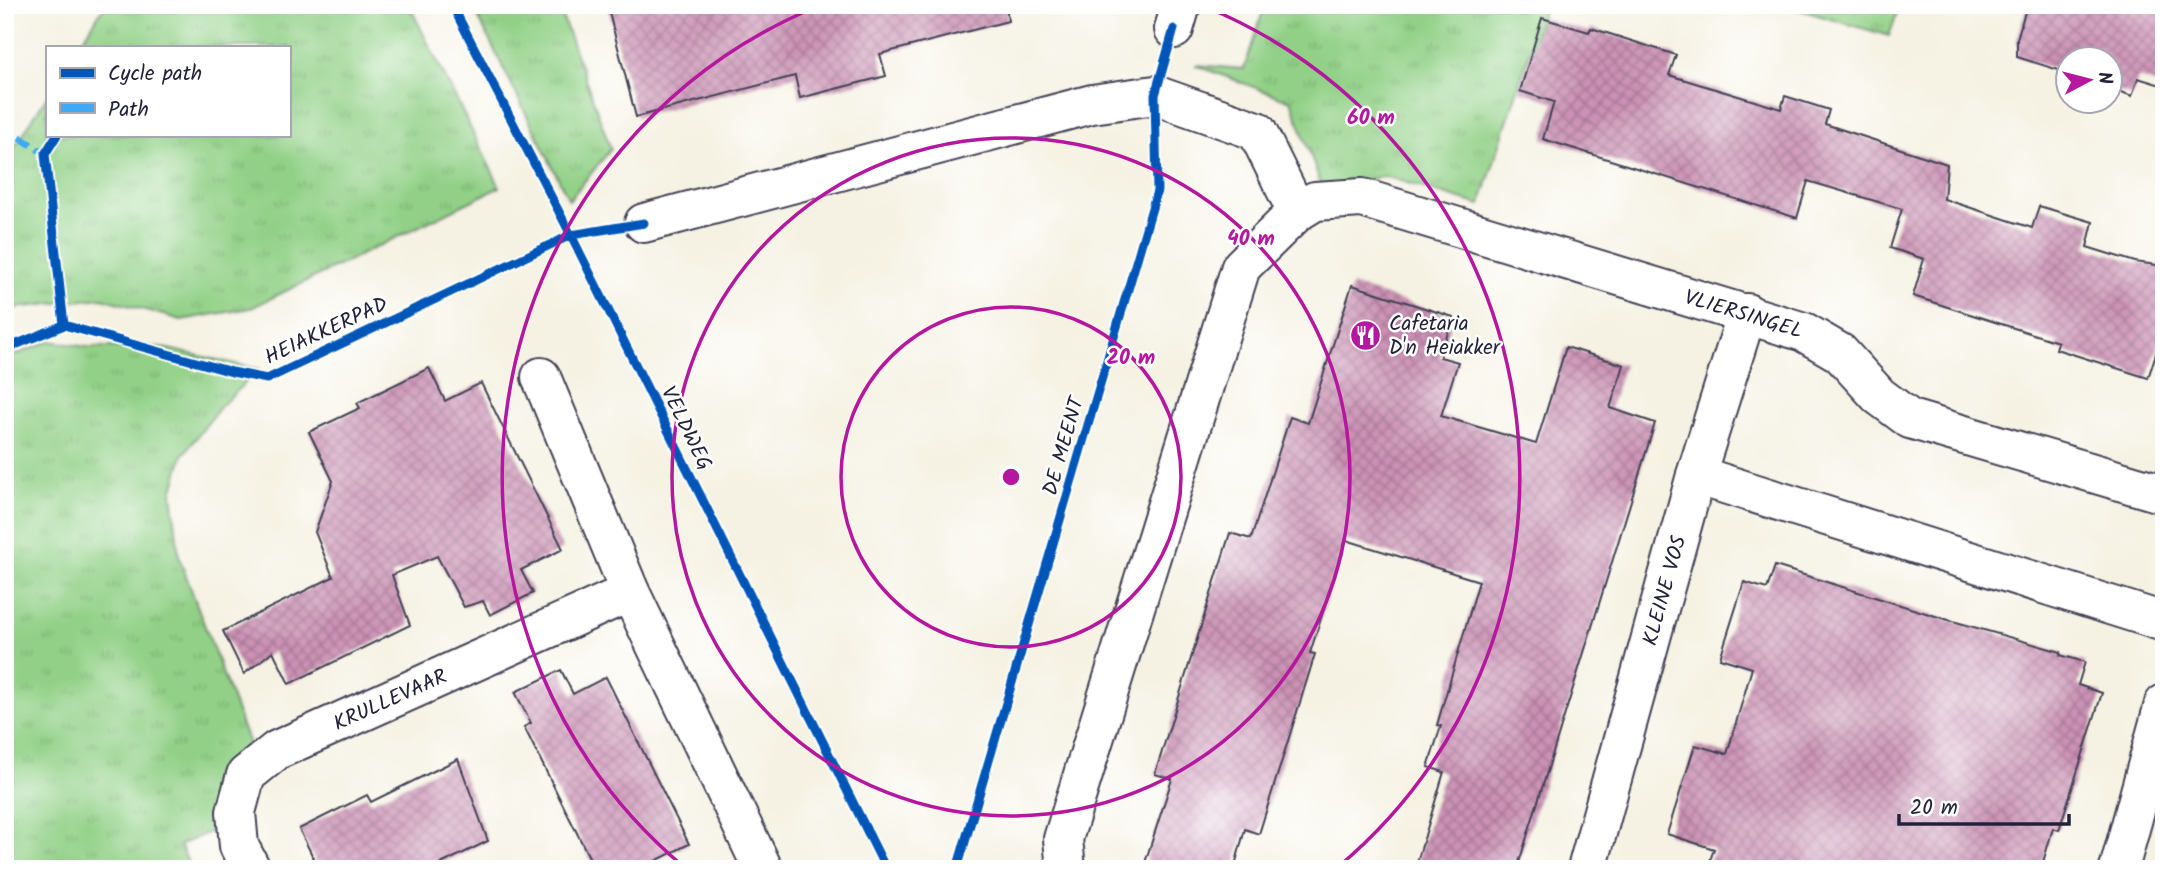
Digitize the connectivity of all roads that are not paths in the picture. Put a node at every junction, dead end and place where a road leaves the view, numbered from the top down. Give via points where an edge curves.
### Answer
1 (1297, 212) junction
2 (644, 223) dead end
3 (1747, 313) junction
4 (541, 377) dead end
5 (1696, 475) junction
6 (2164, 494) edge
7 (630, 592) junction
8 (2164, 622) edge
9 (2164, 704) edge
10 (251, 869) edge
11 (763, 869) edge
12 (1066, 869) edge
13 (1587, 869) edge
14 (2119, 869) edge

1 - 2 street via 1257,131 1155,95 1092,104
1 - 3 street, VLIERSINGEL via 1315,201 1362,198
1 - 12 street via 1241,267 1063,839
3 - 5 street, KLEINE VOS
3 - 6 street, VLIERSINGEL via 1804,332 1840,354 1880,396 1910,419
4 - 7 street
5 - 8 street
5 - 13 street, KLEINE VOS
7 - 10 street, KRULLEVAAR via 277,750 246,775 236,811 239,846
7 - 11 street
9 - 14 street

